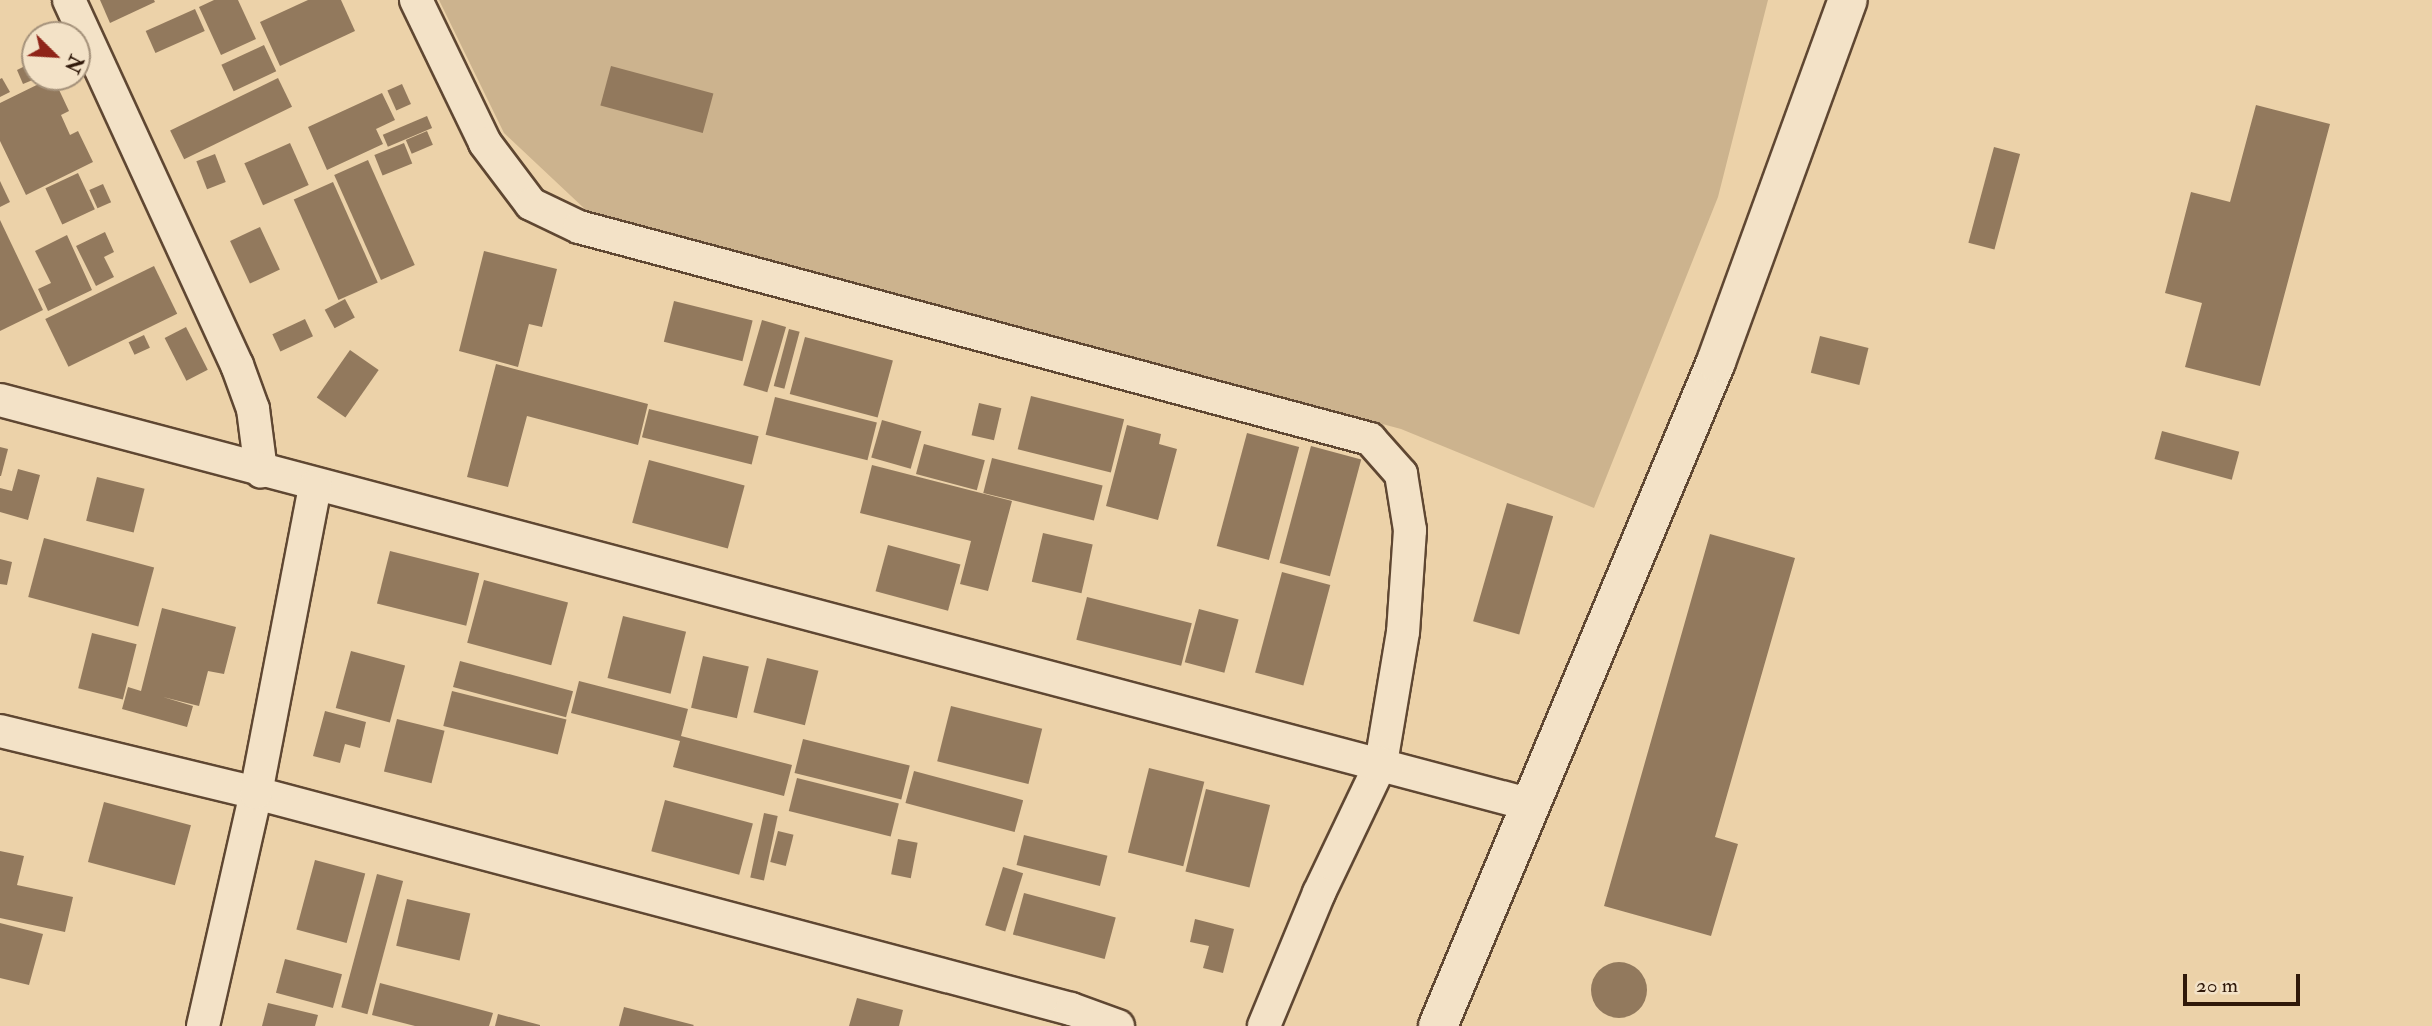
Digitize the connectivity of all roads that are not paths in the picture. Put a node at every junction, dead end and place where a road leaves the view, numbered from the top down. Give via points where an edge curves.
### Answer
1 (69, 0) edge
2 (416, 0) edge
3 (1848, 0) edge
4 (0, 400) edge
5 (261, 471) junction
6 (315, 486) junction
7 (0, 731) edge
8 (1381, 763) junction
9 (256, 793) junction
10 (1528, 804) junction
11 (203, 1026) edge
12 (1118, 1026) edge
13 (1264, 1026) edge
14 (1438, 1026) edge

1 - 5 street via 237,365 253,409
2 - 8 street via 485,143 531,204 579,227 1370,439 1401,474 1410,530 1404,632
3 - 10 street via 1716,362
4 - 5 street
5 - 6 street
6 - 8 street
6 - 9 street
7 - 9 street
8 - 10 street
8 - 13 street via 1319,893
9 - 11 street
9 - 12 street via 1071,1009
10 - 14 street

